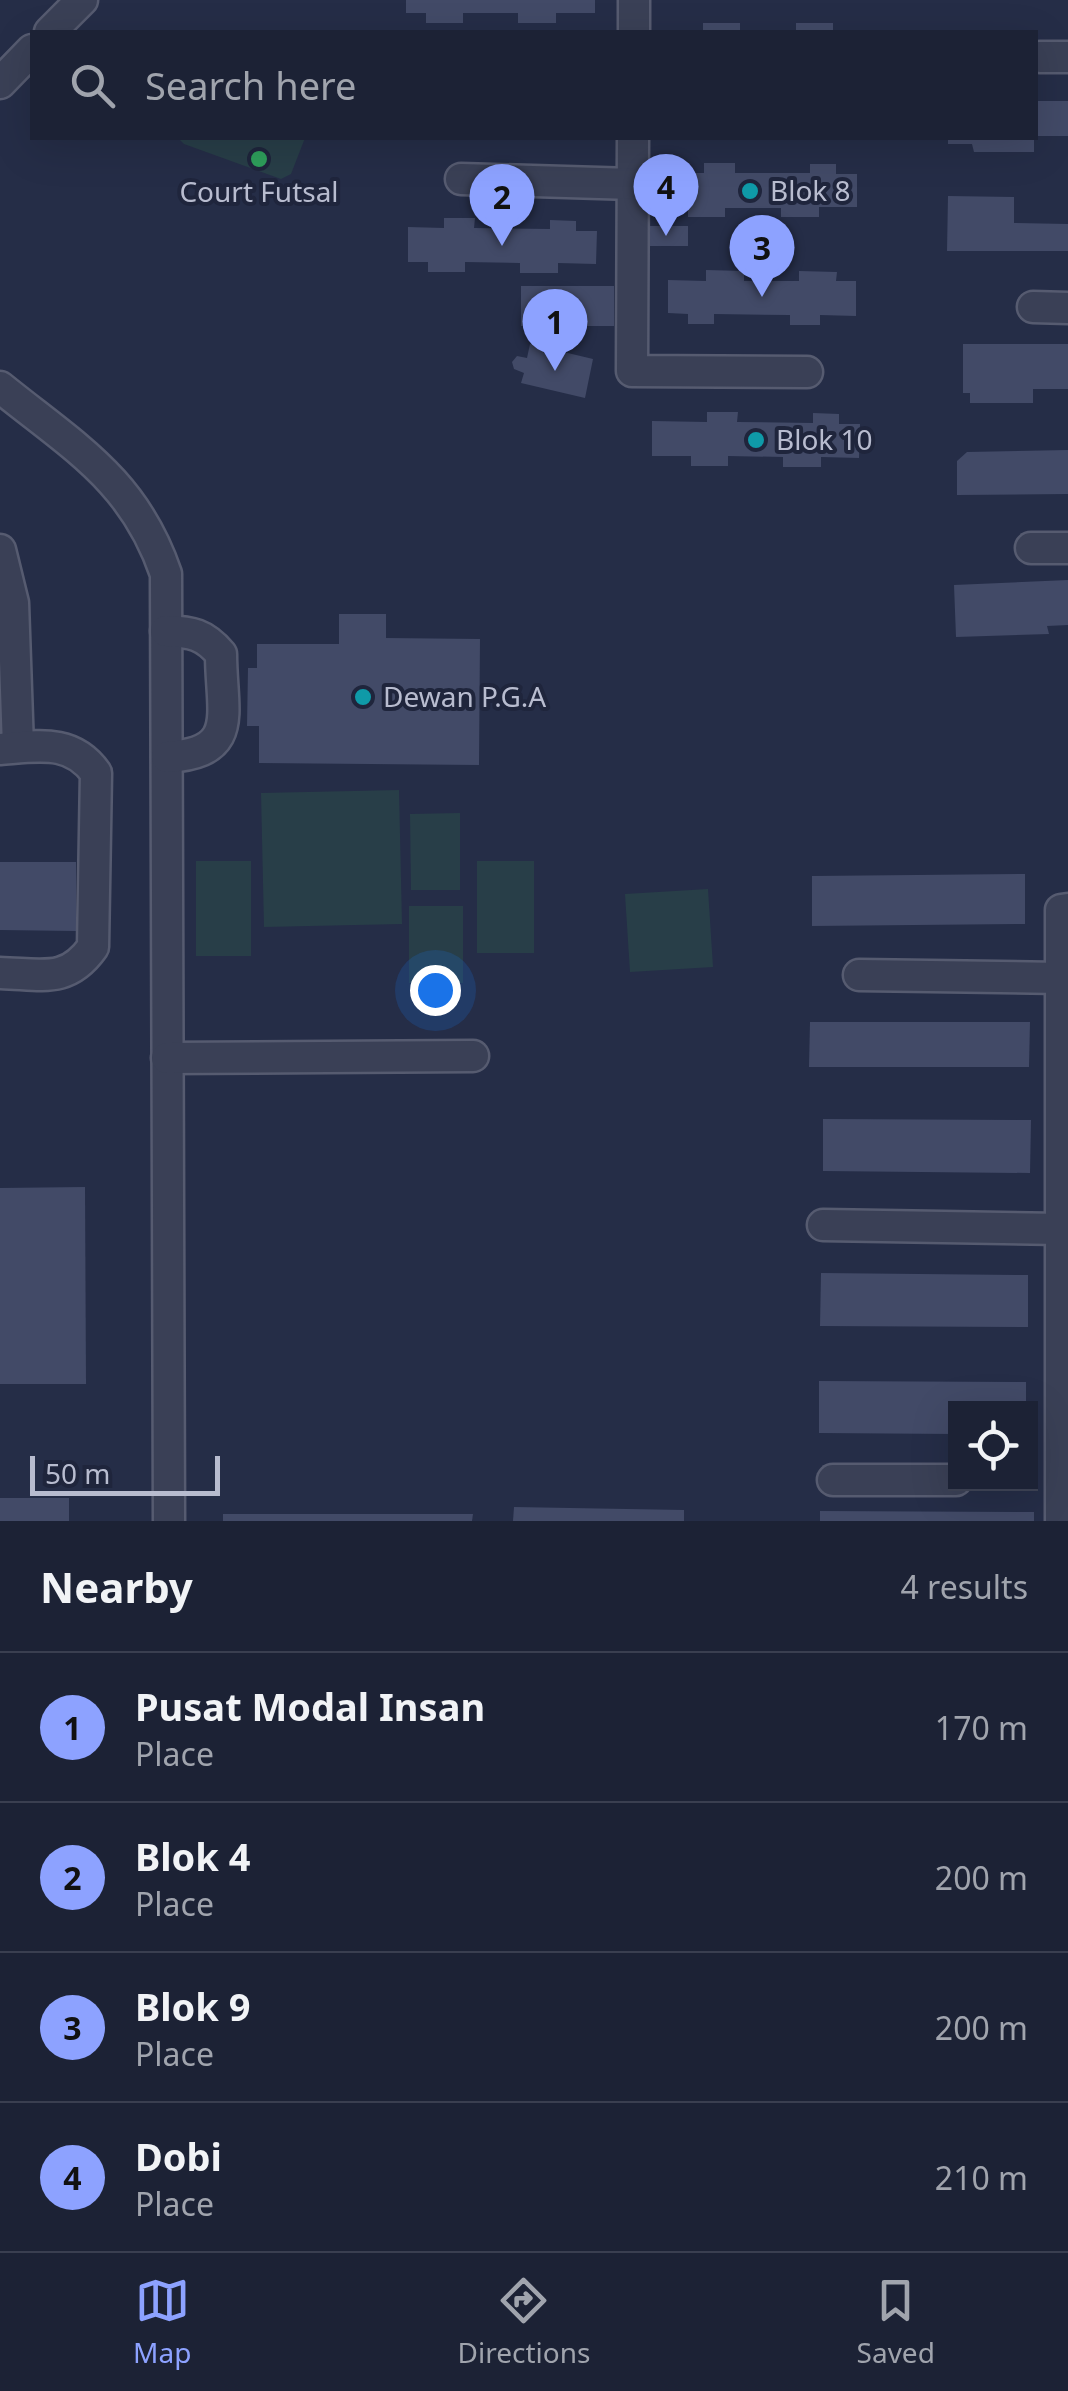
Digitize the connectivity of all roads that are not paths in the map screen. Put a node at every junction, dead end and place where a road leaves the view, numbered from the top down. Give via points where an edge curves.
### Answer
1 (82, 0) edge
2 (634, 0) edge
3 (52, 30) edge
4 (634, 30) edge
5 (30, 52) edge
6 (0, 83) edge
7 (633, 140) edge
8 (461, 178) dead end
9 (633, 184) junction
10 (1032, 307) dead end
11 (1068, 308) edge
12 (807, 372) dead end
13 (0, 388) edge
14 (1031, 548) dead end
15 (1068, 548) edge
16 (0, 550) edge
17 (166, 631) junction
18 (9, 748) edge
19 (166, 756) junction
20 (1068, 910) edge
21 (0, 972) edge
22 (859, 975) dead end
23 (1061, 978) junction
24 (1064, 1048) edge
25 (473, 1056) dead end
26 (168, 1058) junction
27 (823, 1225) dead end
28 (1060, 1229) junction
29 (1064, 1298) edge
30 (833, 1480) dead end
31 (948, 1480) edge
32 (1046, 1481) edge
33 (168, 1521) edge
34 (1061, 1521) edge

1 - 3 lane
2 - 4 lane
5 - 6 lane
7 - 9 lane
8 - 9 lane
9 - 12 lane via 632,371
10 - 11 lane
13 - 17 lane via 130,496 166,574
14 - 15 lane
16 - 18 lane via 13,604
17 - 19 lane
17 - 19 lane via 195,632 221,654 221,735 196,755
18 - 21 lane via 64,746 83,755 96,773 94,947 78,969
19 - 26 lane
20 - 23 lane via 1061,910
22 - 23 lane
23 - 24 lane
24 - 28 lane
25 - 26 lane
26 - 33 lane
27 - 28 lane
28 - 29 lane
29 - 32 lane
30 - 31 lane
32 - 34 lane

